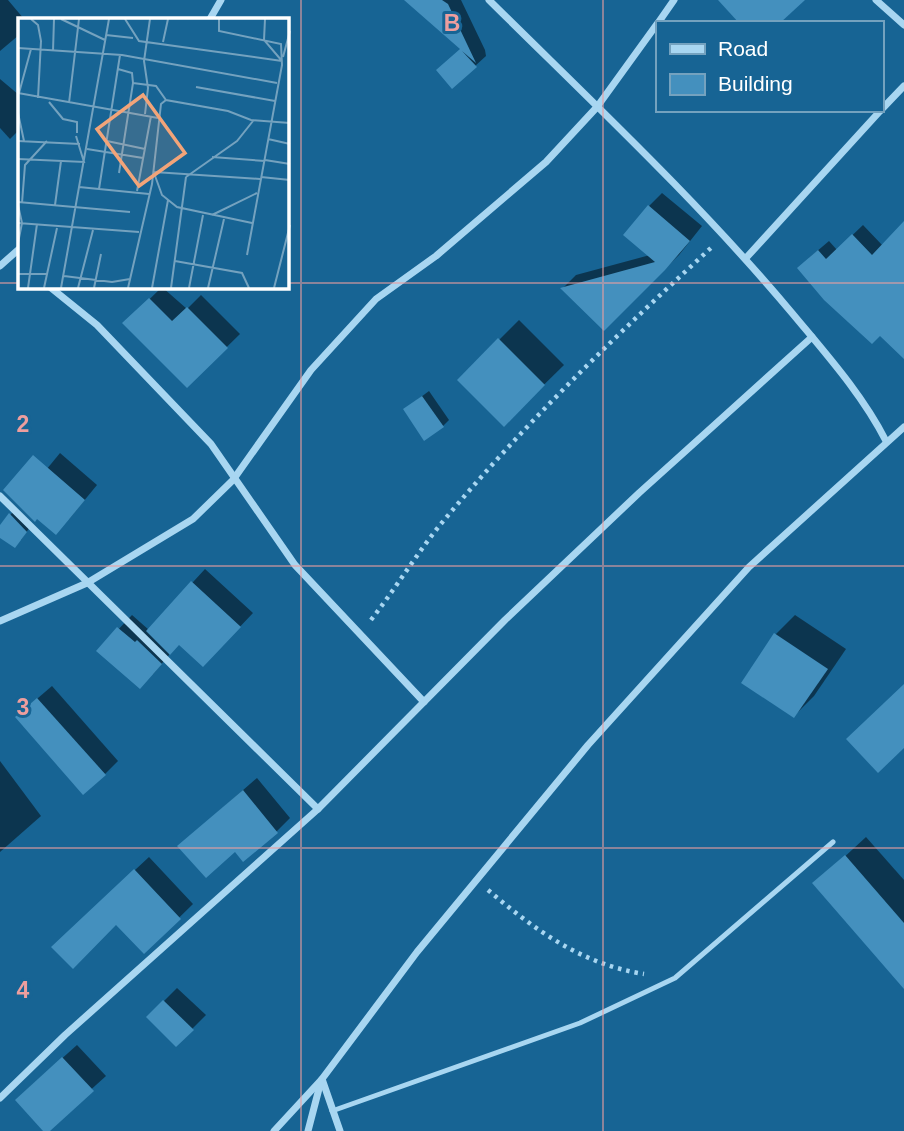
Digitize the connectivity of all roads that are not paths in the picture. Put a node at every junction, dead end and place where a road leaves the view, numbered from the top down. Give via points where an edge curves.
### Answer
1 (221, 0) edge
2 (489, 0) edge
3 (674, 0) edge
4 (876, 0) edge
5 (211, 18) edge
6 (659, 21) edge
7 (904, 25) edge
8 (656, 26) edge
9 (904, 86) edge
10 (597, 107) junction
11 (883, 108) edge
12 (879, 112) edge
13 (17, 254) edge
14 (746, 258) junction
15 (0, 267) edge
16 (52, 289) edge
17 (812, 337) junction
18 (904, 427) edge
19 (886, 441) junction
20 (233, 480) junction
21 (0, 496) edge
22 (87, 583) junction
23 (0, 621) edge
24 (424, 702) junction
25 (318, 809) junction
26 (833, 842) dead end
27 (322, 1079) junction
28 (0, 1098) edge
29 (332, 1111) junction
30 (274, 1131) edge
31 (308, 1131) edge
32 (340, 1131) edge

1 - 5 street
2 - 10 street
3 - 6 street
4 - 7 street
8 - 10 street
9 - 11 street
10 - 14 street
10 - 20 street via 546,162 436,256 376,299 311,370
12 - 14 street
13 - 15 street
14 - 17 street
16 - 20 street via 148,375 211,444
17 - 19 street via 874,417
17 - 24 street via 639,493
18 - 19 street
19 - 27 street via 749,567 588,745 417,952
20 - 22 street via 192,519
20 - 24 street via 295,565
21 - 22 street
22 - 23 street
22 - 25 street
24 - 25 street
25 - 28 street
26 - 29 lane via 675,978 568,1028
27 - 29 street
27 - 30 street
27 - 31 street
29 - 32 street

